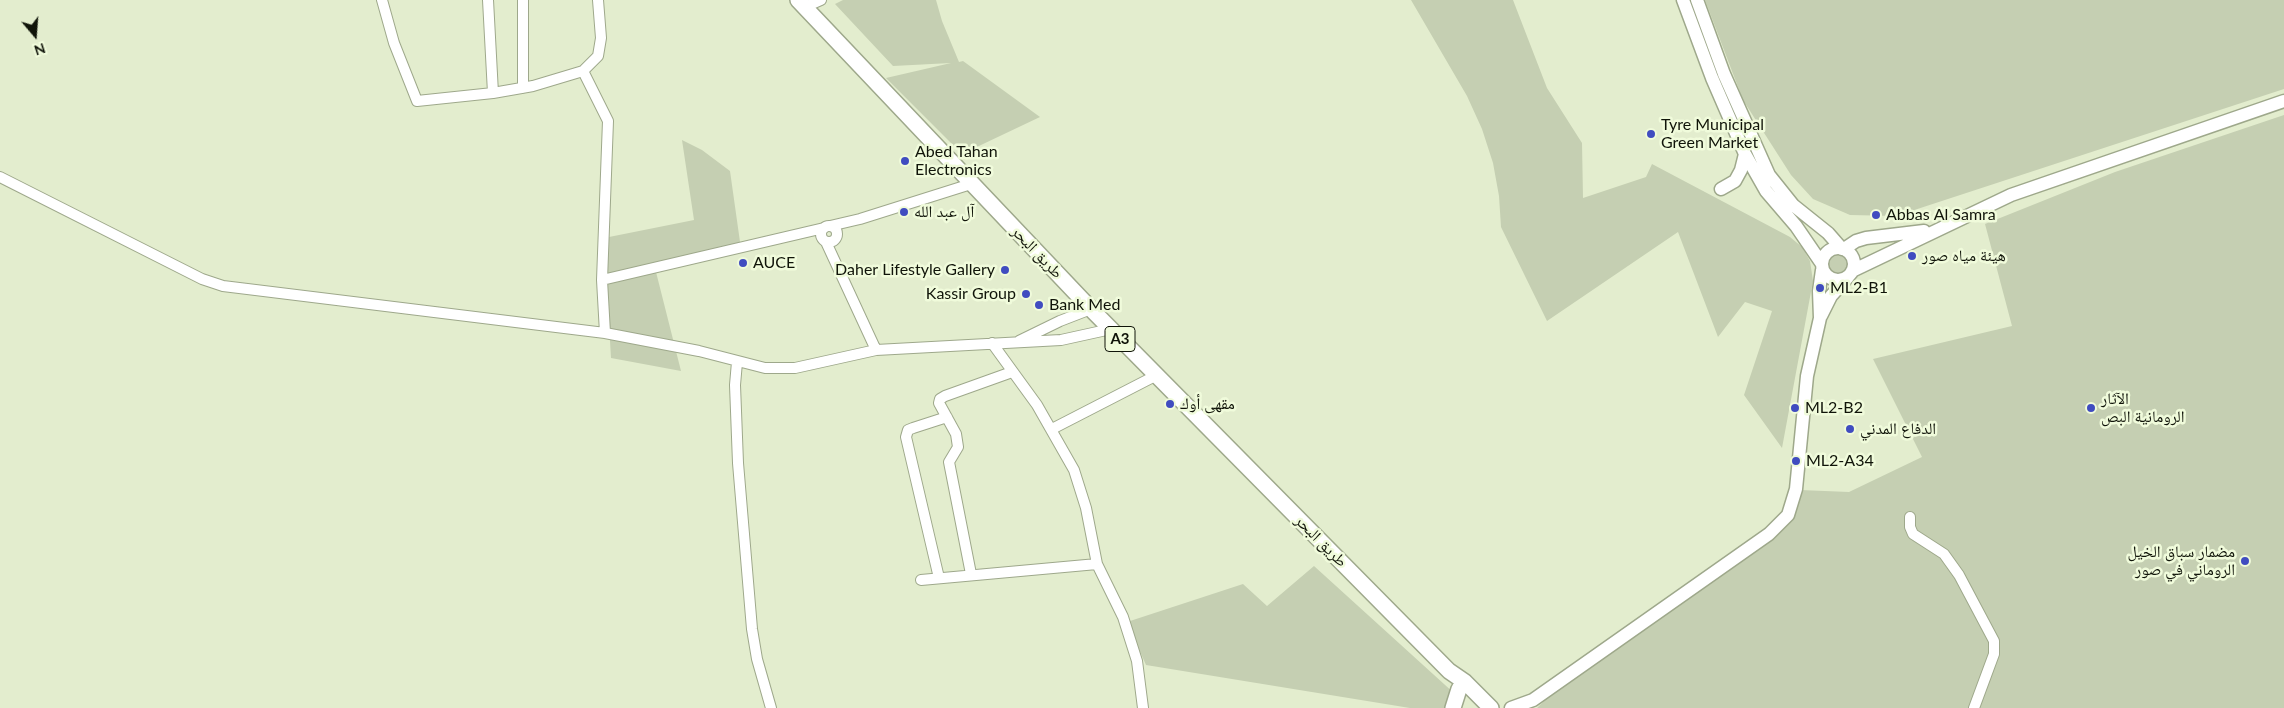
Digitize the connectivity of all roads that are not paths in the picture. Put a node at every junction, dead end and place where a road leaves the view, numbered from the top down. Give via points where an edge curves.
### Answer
1 (382, 0) edge
2 (488, 0) edge
3 (523, 0) edge
4 (598, 0) edge
5 (821, 0) edge
6 (1683, 0) edge
7 (1696, 0) edge
8 (801, 4) edge
9 (583, 71) junction
10 (524, 88) junction
11 (493, 93) junction
12 (2284, 101) edge
13 (1737, 120) junction
14 (1745, 154) junction
15 (0, 176) edge
16 (971, 184) junction
17 (1721, 189) dead end
18 (860, 219) junction
19 (827, 227) junction
20 (1937, 229) junction
21 (796, 235) junction
22 (830, 240) junction
23 (1843, 249) junction
24 (1822, 267) junction
25 (1850, 274) junction
26 (602, 280) junction
27 (1091, 309) junction
28 (1820, 318) junction
29 (1111, 329) junction
30 (605, 333) junction
31 (992, 343) junction
32 (1016, 343) junction
33 (876, 350) junction
34 (737, 362) junction
35 (1012, 372) junction
36 (1157, 376) junction
37 (947, 417) junction
38 (1052, 429) junction
39 (1910, 517) dead end
40 (1096, 564) junction
41 (971, 574) junction
42 (939, 578) junction
43 (920, 580) dead end
44 (1449, 671) junction
45 (1459, 689) junction
46 (1530, 704) edge
47 (771, 708) edge
48 (1143, 708) edge
49 (1453, 708) edge
50 (1477, 708) edge
51 (1491, 708) edge
52 (1511, 708) edge
53 (1974, 708) edge

1 - 11 street via 394,43 417,101
2 - 11 street
3 - 10 street
4 - 9 street via 601,38 598,56
5 - 8 street
6 - 13 main road
7 - 13 main road
8 - 16 highway, طريق البحر / A3
9 - 10 street
9 - 26 street via 608,121
10 - 11 street
12 - 20 main road via 2011,195
13 - 14 main road
13 - 23 main road via 1781,192
14 - 17 main road via 1735,181
14 - 24 main road via 1766,191 1796,226
15 - 30 street via 217,285
16 - 18 street
16 - 27 highway, طريق البحر / A3
18 - 19 street
18 - 22 street
19 - 21 street
19 - 22 street via 821,234
19 - 22 street via 836,229
20 - 23 main road via 1866,238
20 - 25 main road
21 - 22 street
21 - 26 street
22 - 33 street
23 - 24 main road via 1836,248 1826,254
23 - 25 main road via 1854,261
24 - 25 main road via 1833,280 1841,280
24 - 28 main road
25 - 28 main road via 1831,296
26 - 30 street
27 - 29 highway, طريق البحر / A3
27 - 32 street
28 - 46 main road via 1808,376 1796,489 1788,515 1779,526
29 - 32 street via 1061,340
29 - 36 highway, طريق البحر / A3
30 - 34 street via 699,351
31 - 32 street
31 - 33 street
31 - 35 street
33 - 34 street via 795,368 765,368
34 - 47 street via 738,463 752,629
35 - 37 street via 940,399 939,404
35 - 38 street
36 - 38 street
36 - 44 highway, طريق البحر / A3
37 - 41 street via 956,434 958,447 949,462
37 - 42 street via 908,430 906,437
38 - 40 street via 1074,470 1086,508
39 - 53 street via 1913,534 1944,554 1959,575 1994,641 1994,654
40 - 41 street
40 - 48 street via 1123,617 1137,661
41 - 42 street
42 - 43 street
44 - 45 highway, طريق البحر / A3
44 - 51 highway, طريق البحر / A3
45 - 49 highway
45 - 50 highway, طريق البحر / A3
46 - 52 main road

